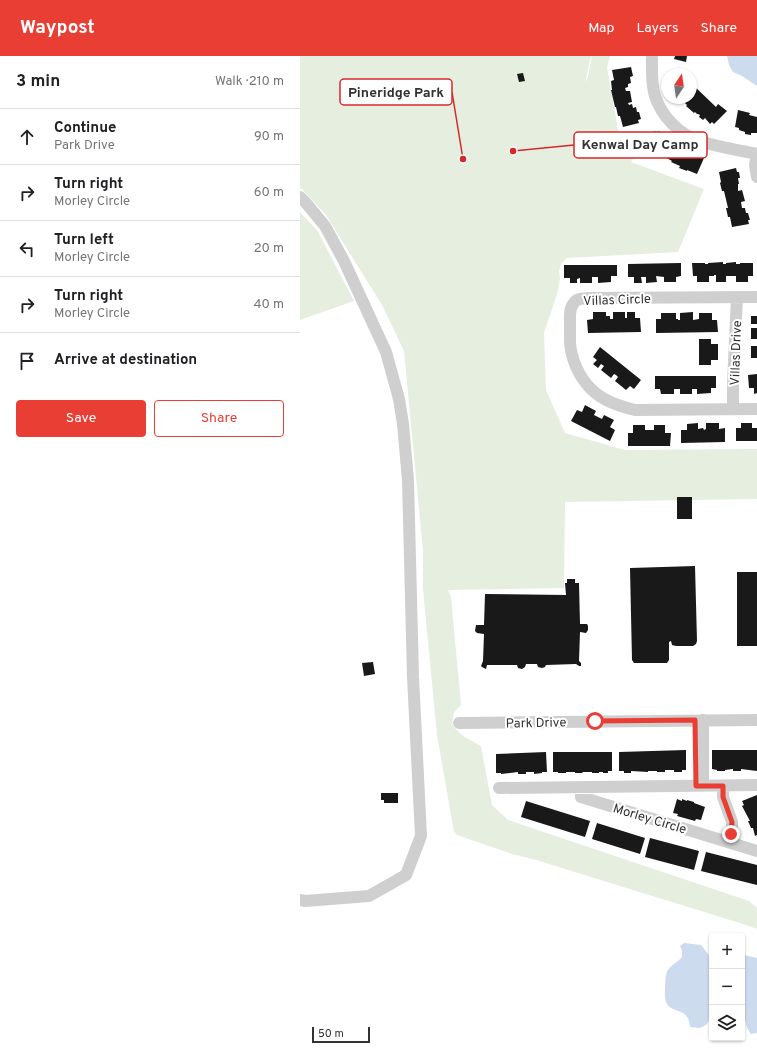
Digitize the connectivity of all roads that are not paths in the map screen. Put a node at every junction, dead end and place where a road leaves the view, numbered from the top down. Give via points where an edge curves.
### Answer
1 (652, 56) edge
2 (757, 154) edge
3 (757, 177) edge
4 (300, 197) edge
5 (757, 296) edge
6 (737, 297) junction
7 (733, 409) junction
8 (757, 409) edge
9 (699, 720) junction
10 (757, 720) edge
11 (459, 723) dead end
12 (757, 785) edge
13 (700, 786) junction
14 (723, 786) junction
15 (581, 787) junction
16 (499, 788) dead end
17 (729, 842) junction
18 (757, 851) edge
19 (300, 900) edge

1 - 2 street via 655,95 661,109 679,130 700,141
2 - 3 street
4 - 19 street via 325,226 344,261 386,352 399,399 408,480 421,836 406,875 369,896
5 - 6 street, Villas Circle
6 - 7 street, Villas Drive
6 - 7 street, Villas Circle via 588,298 577,299 572,304 570,312 570,342 576,366 583,379 601,397 613,404 635,410
7 - 8 street, Villas Circle
9 - 10 street, Park Drive
9 - 11 street, Park Drive
9 - 13 street
12 - 14 street, Morley Circle
13 - 14 street, Morley Circle
13 - 15 street, Morley Circle
14 - 17 street via 723,797 732,822
15 - 16 street, Morley Circle
15 - 17 street, Morley Circle via 581,797
17 - 18 street, Morley Circle

